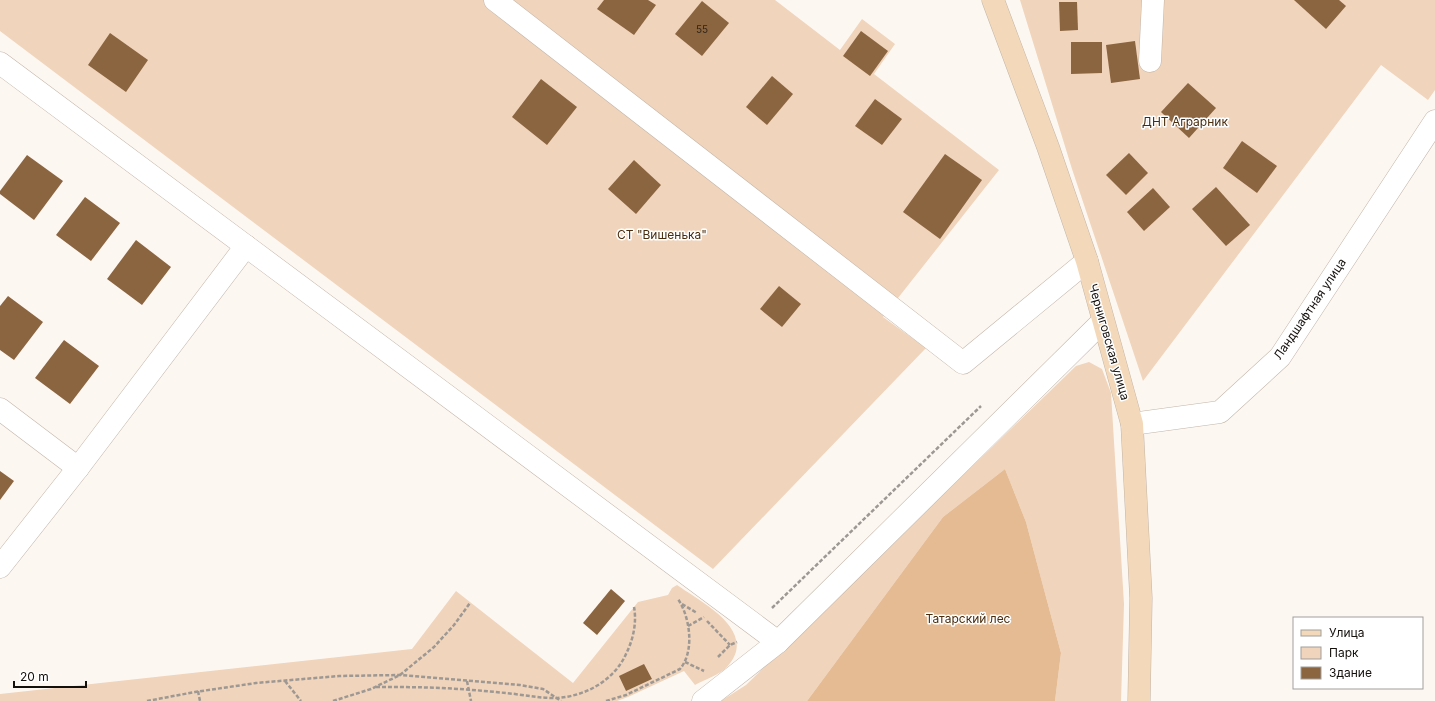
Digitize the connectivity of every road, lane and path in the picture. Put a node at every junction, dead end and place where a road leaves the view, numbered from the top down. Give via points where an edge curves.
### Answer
1 (495, 0) edge
2 (993, 0) edge
3 (1152, 0) edge
4 (1150, 61) dead end
5 (0, 63) edge
6 (1435, 121) edge
7 (246, 246) junction
8 (1086, 261) junction
9 (1103, 321) junction
10 (983, 404) dead end
11 (0, 408) edge
12 (1132, 424) junction
13 (78, 468) junction
14 (0, 567) edge
15 (677, 597) dead end
16 (470, 603) dead end
17 (682, 604) junction
18 (634, 607) dead end
19 (704, 617) junction
20 (755, 625) junction
21 (688, 626) junction
22 (778, 642) junction
23 (730, 645) junction
24 (715, 661) dead end
25 (684, 662) junction
26 (705, 672) dead end
27 (400, 676) junction
28 (285, 680) junction
29 (467, 681) junction
30 (376, 687) junction
31 (469, 690) junction
32 (198, 691) junction
33 (556, 698) junction
34 (147, 701) edge
35 (200, 701) edge
36 (300, 701) edge
37 (333, 701) edge
38 (471, 701) edge
39 (561, 701) edge
40 (606, 701) edge
41 (703, 701) edge
42 (1139, 701) edge

1 - 8 street via 963,362
2 - 8 street, Черниговская улица via 1048,147
3 - 4 street
5 - 7 street
6 - 12 street, Ландшафтная улица via 1280,358 1220,412
7 - 13 street
7 - 20 street
8 - 9 street, Черниговская улица
9 - 12 street, Черниговская улица
9 - 22 street
10 - 20 path
11 - 13 street
12 - 42 street, Черниговская улица via 1141,598
13 - 14 street
15 - 17 path
16 - 27 path via 434,647
17 - 19 path
17 - 21 path
18 - 33 path via 635,626 631,643 623,661 612,675 587,691
19 - 21 path
19 - 23 path
20 - 22 street
20 - 23 path via 741,640
21 - 25 path via 687,658
22 - 41 street
23 - 24 path
25 - 26 path
25 - 40 path via 680,669 626,695
27 - 28 path via 339,676
27 - 29 path
27 - 30 path
28 - 32 path
28 - 36 path
29 - 31 path
29 - 33 path via 543,689
30 - 31 path
30 - 37 path
31 - 33 path
31 - 38 path
32 - 34 path
32 - 35 path
33 - 39 path

